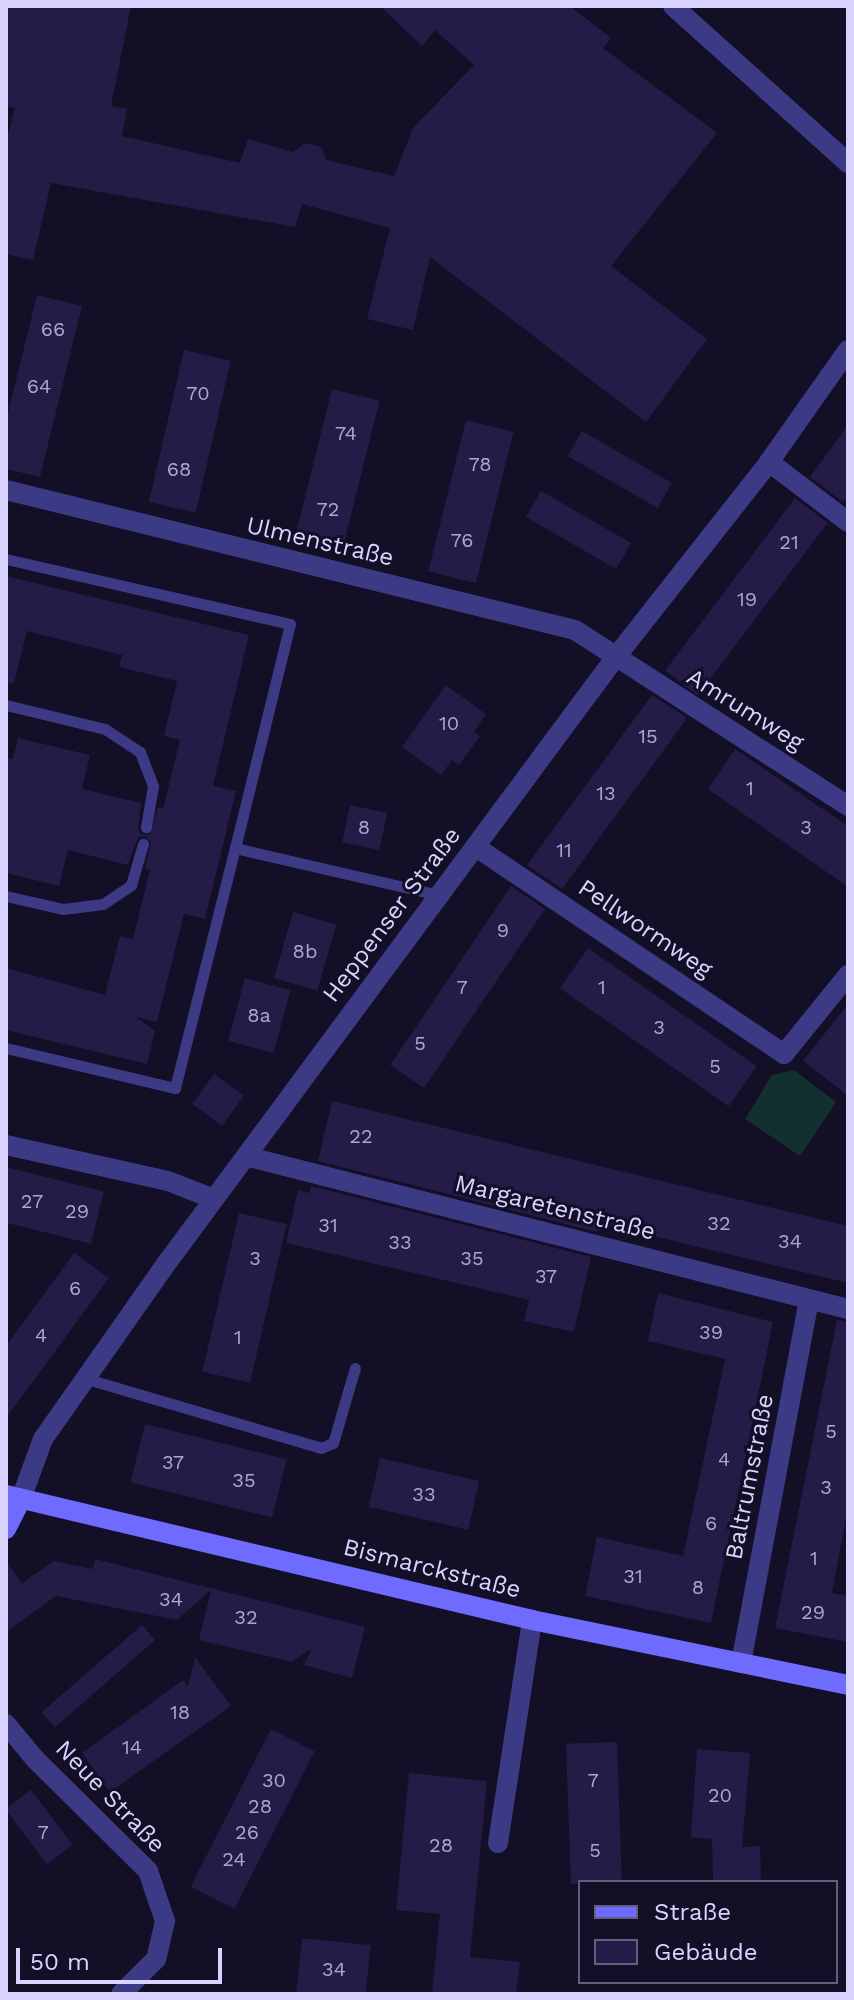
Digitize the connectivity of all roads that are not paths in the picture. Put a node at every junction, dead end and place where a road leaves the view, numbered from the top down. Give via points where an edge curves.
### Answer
1 (673, 6) edge
2 (848, 163) edge
3 (848, 350) edge
4 (769, 462) junction
5 (6, 490) edge
6 (848, 522) edge
7 (6, 559) edge
8 (615, 658) junction
9 (6, 705) edge
10 (848, 806) edge
11 (146, 827) dead end
12 (143, 844) dead end
13 (476, 847) junction
14 (235, 848) junction
15 (439, 895) junction
16 (6, 896) edge
17 (848, 975) edge
18 (6, 1048) edge
19 (6, 1145) edge
20 (249, 1157) junction
21 (214, 1199) junction
22 (809, 1301) junction
23 (848, 1309) edge
24 (355, 1368) dead end
25 (87, 1379) junction
26 (14, 1497) edge
27 (6, 1529) edge
28 (532, 1620) junction
29 (741, 1663) junction
30 (848, 1685) edge
31 (6, 1724) edge
32 (498, 1843) dead end
33 (121, 1994) edge

1 - 2 street
3 - 4 street, Heppenser Straße
4 - 6 street
4 - 8 street, Heppenser Straße
5 - 8 street, Ulmenstraße via 575,630
7 - 14 lane via 290,624
8 - 10 street, Amrumweg
8 - 13 street, Heppenser Straße
9 - 11 lane via 105,729 140,752 153,786
12 - 16 lane via 131,885 103,904 63,909
13 - 15 street, Heppenser Straße
13 - 17 street, Pellwormweg via 784,1054
14 - 15 lane
14 - 18 lane via 175,1088
15 - 20 street, Heppenser Straße
19 - 21 street via 168,1181
20 - 21 street, Heppenser Straße
20 - 22 street, Margaretenstraße
21 - 25 street, Heppenser Straße
22 - 23 street, Margaretenstraße
22 - 29 street, Baltrumstraße
24 - 25 lane via 333,1443 321,1448
25 - 26 street, Heppenser Straße via 43,1439
26 - 27 main road, Heppenser Straße
26 - 28 main road, Bismarckstraße
28 - 29 main road, Bismarckstraße
28 - 32 street
29 - 30 main road, Bismarckstraße
31 - 33 street, Neue Straße via 148,1871 165,1921 156,1959

